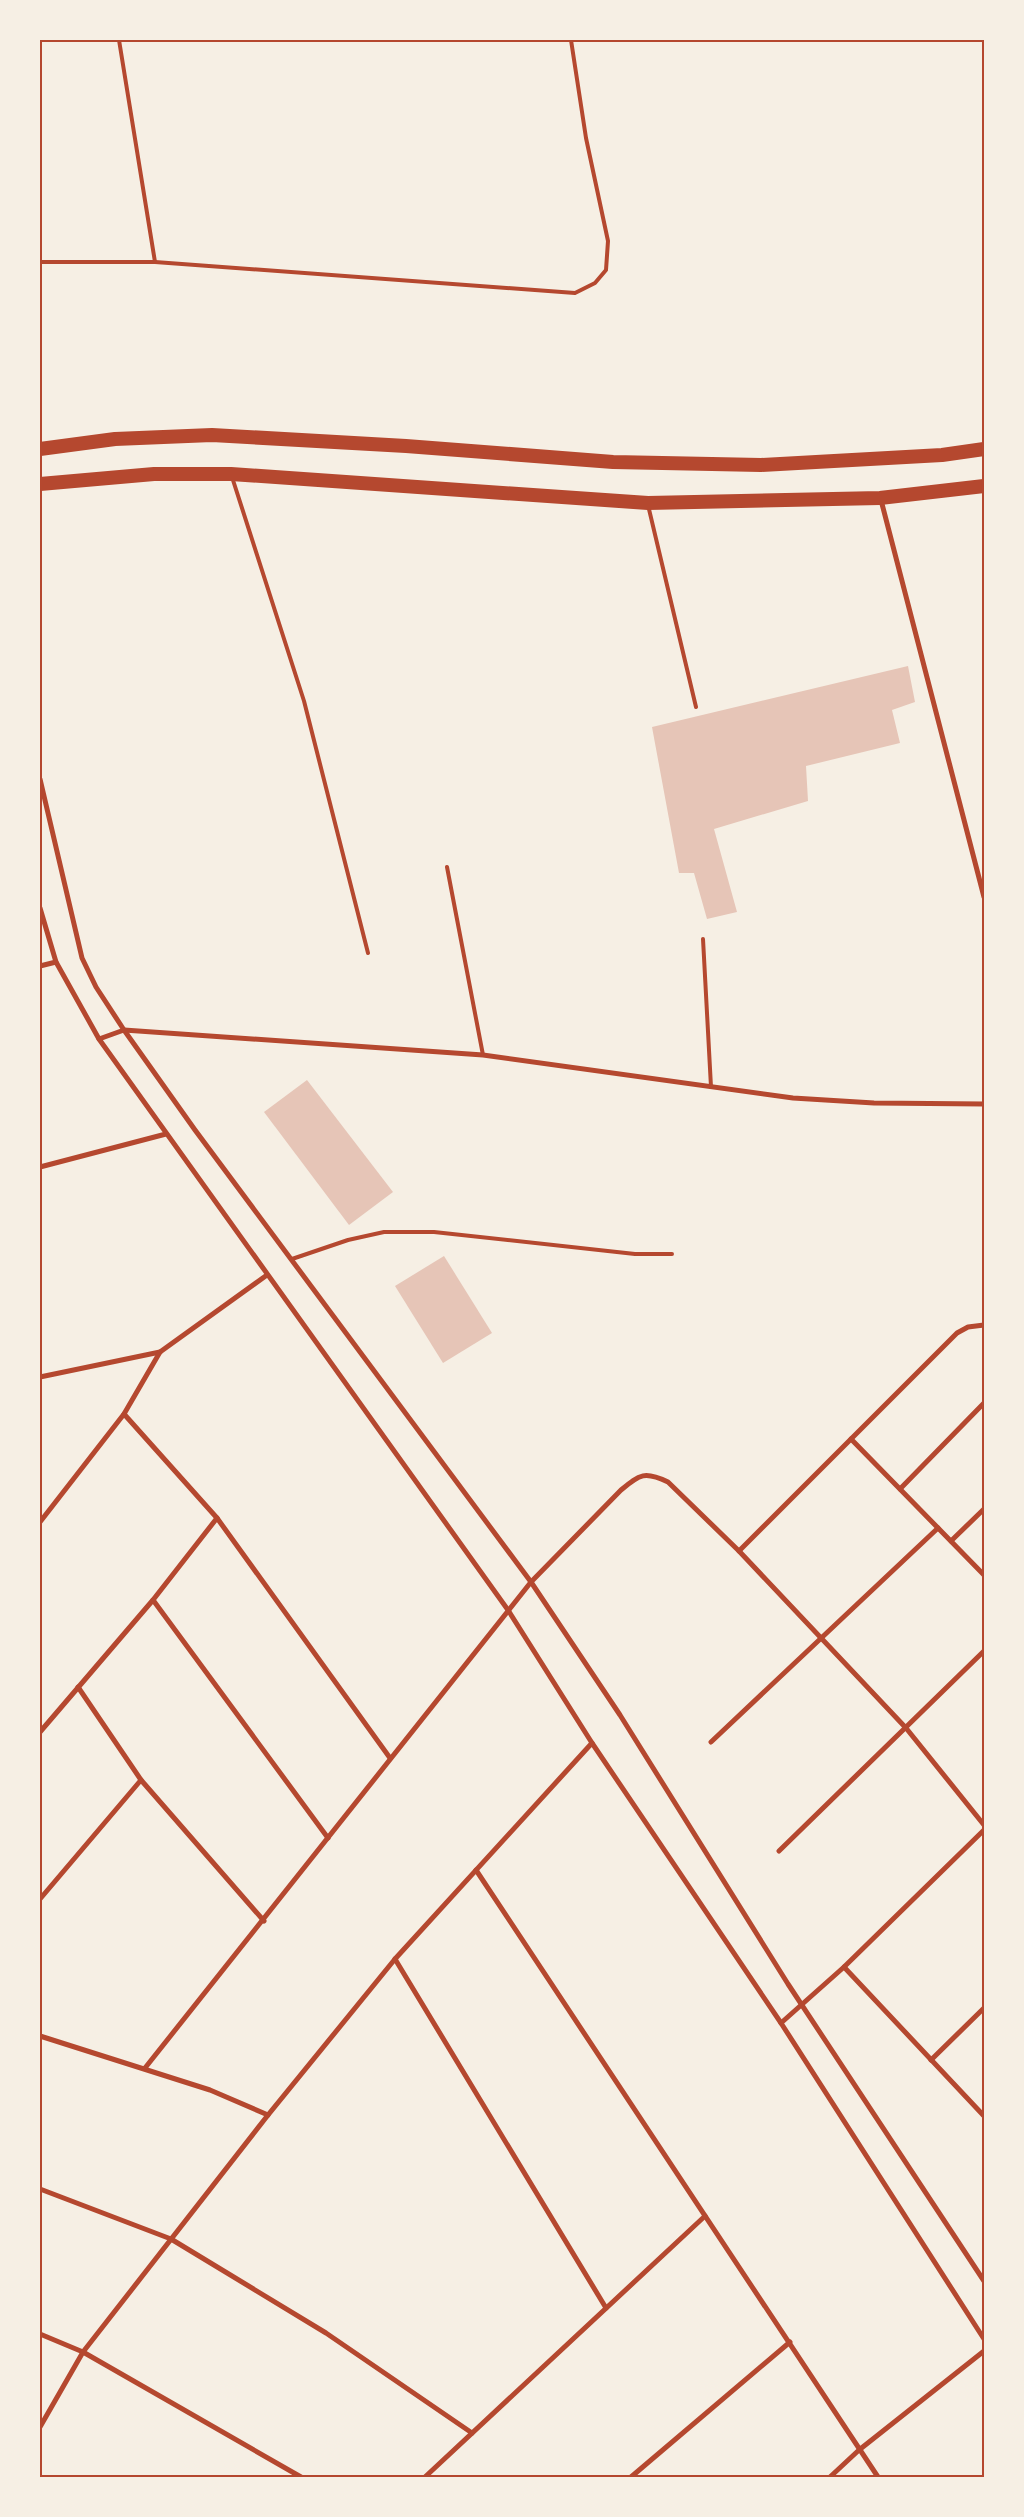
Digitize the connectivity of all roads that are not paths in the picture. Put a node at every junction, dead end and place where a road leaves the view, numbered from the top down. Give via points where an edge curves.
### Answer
1 (119, 40) edge
2 (571, 40) edge
3 (40, 262) edge
4 (155, 262) junction
5 (40, 449) edge
6 (984, 449) edge
7 (231, 474) junction
8 (40, 484) edge
9 (984, 486) edge
10 (880, 498) junction
11 (648, 503) junction
12 (696, 707) dead end
13 (40, 779) edge
14 (446, 867) dead end
15 (984, 896) edge
16 (40, 908) edge
17 (703, 939) dead end
18 (368, 953) dead end
19 (56, 962) junction
20 (40, 966) edge
21 (124, 1030) junction
22 (99, 1039) junction
23 (483, 1055) junction
24 (711, 1087) junction
25 (984, 1104) edge
26 (166, 1134) junction
27 (40, 1167) edge
28 (672, 1254) dead end
29 (292, 1259) junction
30 (267, 1275) junction
31 (984, 1325) edge
32 (160, 1352) junction
33 (40, 1377) edge
34 (984, 1403) edge
35 (124, 1414) junction
36 (851, 1439) junction
37 (900, 1489) junction
38 (984, 1509) edge
39 (217, 1518) junction
40 (40, 1522) edge
41 (938, 1528) junction
42 (951, 1542) junction
43 (738, 1551) junction
44 (984, 1575) edge
45 (531, 1582) junction
46 (152, 1600) junction
47 (508, 1610) junction
48 (821, 1639) junction
49 (984, 1651) edge
50 (78, 1687) junction
51 (906, 1728) junction
52 (40, 1732) edge
53 (711, 1742) dead end
54 (592, 1743) junction
55 (390, 1758) junction
56 (140, 1780) junction
57 (984, 1825) edge
58 (984, 1830) edge
59 (328, 1838) junction
60 (779, 1851) dead end
61 (476, 1870) junction
62 (40, 1899) edge
63 (264, 1921) junction
64 (395, 1959) junction
65 (844, 1967) junction
66 (802, 2005) junction
67 (984, 2008) edge
68 (781, 2023) junction
69 (40, 2036) edge
70 (931, 2060) junction
71 (145, 2068) junction
72 (268, 2115) junction
73 (984, 2116) edge
74 (40, 2189) edge
75 (705, 2216) junction
76 (171, 2239) junction
77 (984, 2281) edge
78 (606, 2308) junction
79 (40, 2334) edge
80 (984, 2339) edge
81 (790, 2342) junction
82 (984, 2351) edge
83 (83, 2352) junction
84 (40, 2427) edge
85 (472, 2433) junction
86 (859, 2450) junction
87 (301, 2477) edge
88 (425, 2477) edge
89 (631, 2477) edge
90 (830, 2477) edge
91 (878, 2477) edge

1 - 4 lane
2 - 4 lane via 586,138 608,240 606,270 594,283 575,293
3 - 4 lane
5 - 6 highway via 115,439 212,434 612,462 761,465 942,455
7 - 8 highway via 154,474
7 - 11 highway
7 - 18 lane via 304,701
9 - 10 highway
10 - 11 highway
10 - 15 street
11 - 12 lane
13 - 21 street via 82,958 96,987
14 - 23 lane
16 - 19 street
17 - 24 lane
19 - 20 street
19 - 22 street
21 - 22 street
21 - 23 street
21 - 29 street
22 - 26 street
23 - 24 street
24 - 25 street via 793,1098
26 - 27 street
26 - 30 street
28 - 29 lane via 635,1254 434,1232 384,1232
29 - 45 street
30 - 32 street
30 - 47 street
31 - 36 street via 968,1327 957,1333
32 - 33 street
32 - 35 street
34 - 37 street
35 - 39 street
35 - 40 street
36 - 37 street
36 - 43 street
37 - 41 street
38 - 42 street
39 - 46 street
39 - 55 street
41 - 42 street
41 - 48 street
42 - 44 street
43 - 45 street via 668,1482 654,1475 636,1477
43 - 48 street
45 - 47 street
45 - 66 street via 620,1715
46 - 50 street
46 - 59 street
47 - 54 street
47 - 55 street
48 - 51 street
48 - 53 street
49 - 51 street
50 - 52 street
50 - 56 street
51 - 57 street
51 - 60 street
54 - 61 street
54 - 68 street
55 - 59 street
56 - 62 street
56 - 63 street
58 - 65 street
59 - 63 street
61 - 64 street
61 - 75 street
63 - 71 street
64 - 72 street
64 - 78 street
65 - 66 street
65 - 70 street
66 - 68 street
66 - 77 street
67 - 70 street
68 - 80 street
69 - 71 street
70 - 73 street
71 - 72 street via 210,2090
72 - 76 street
74 - 76 street
75 - 78 street
75 - 81 street
76 - 83 street
76 - 85 street via 326,2332
78 - 85 street
79 - 83 street
81 - 86 street
81 - 89 street
82 - 86 street
83 - 84 street
83 - 87 street
85 - 88 street
86 - 90 street
86 - 91 street

